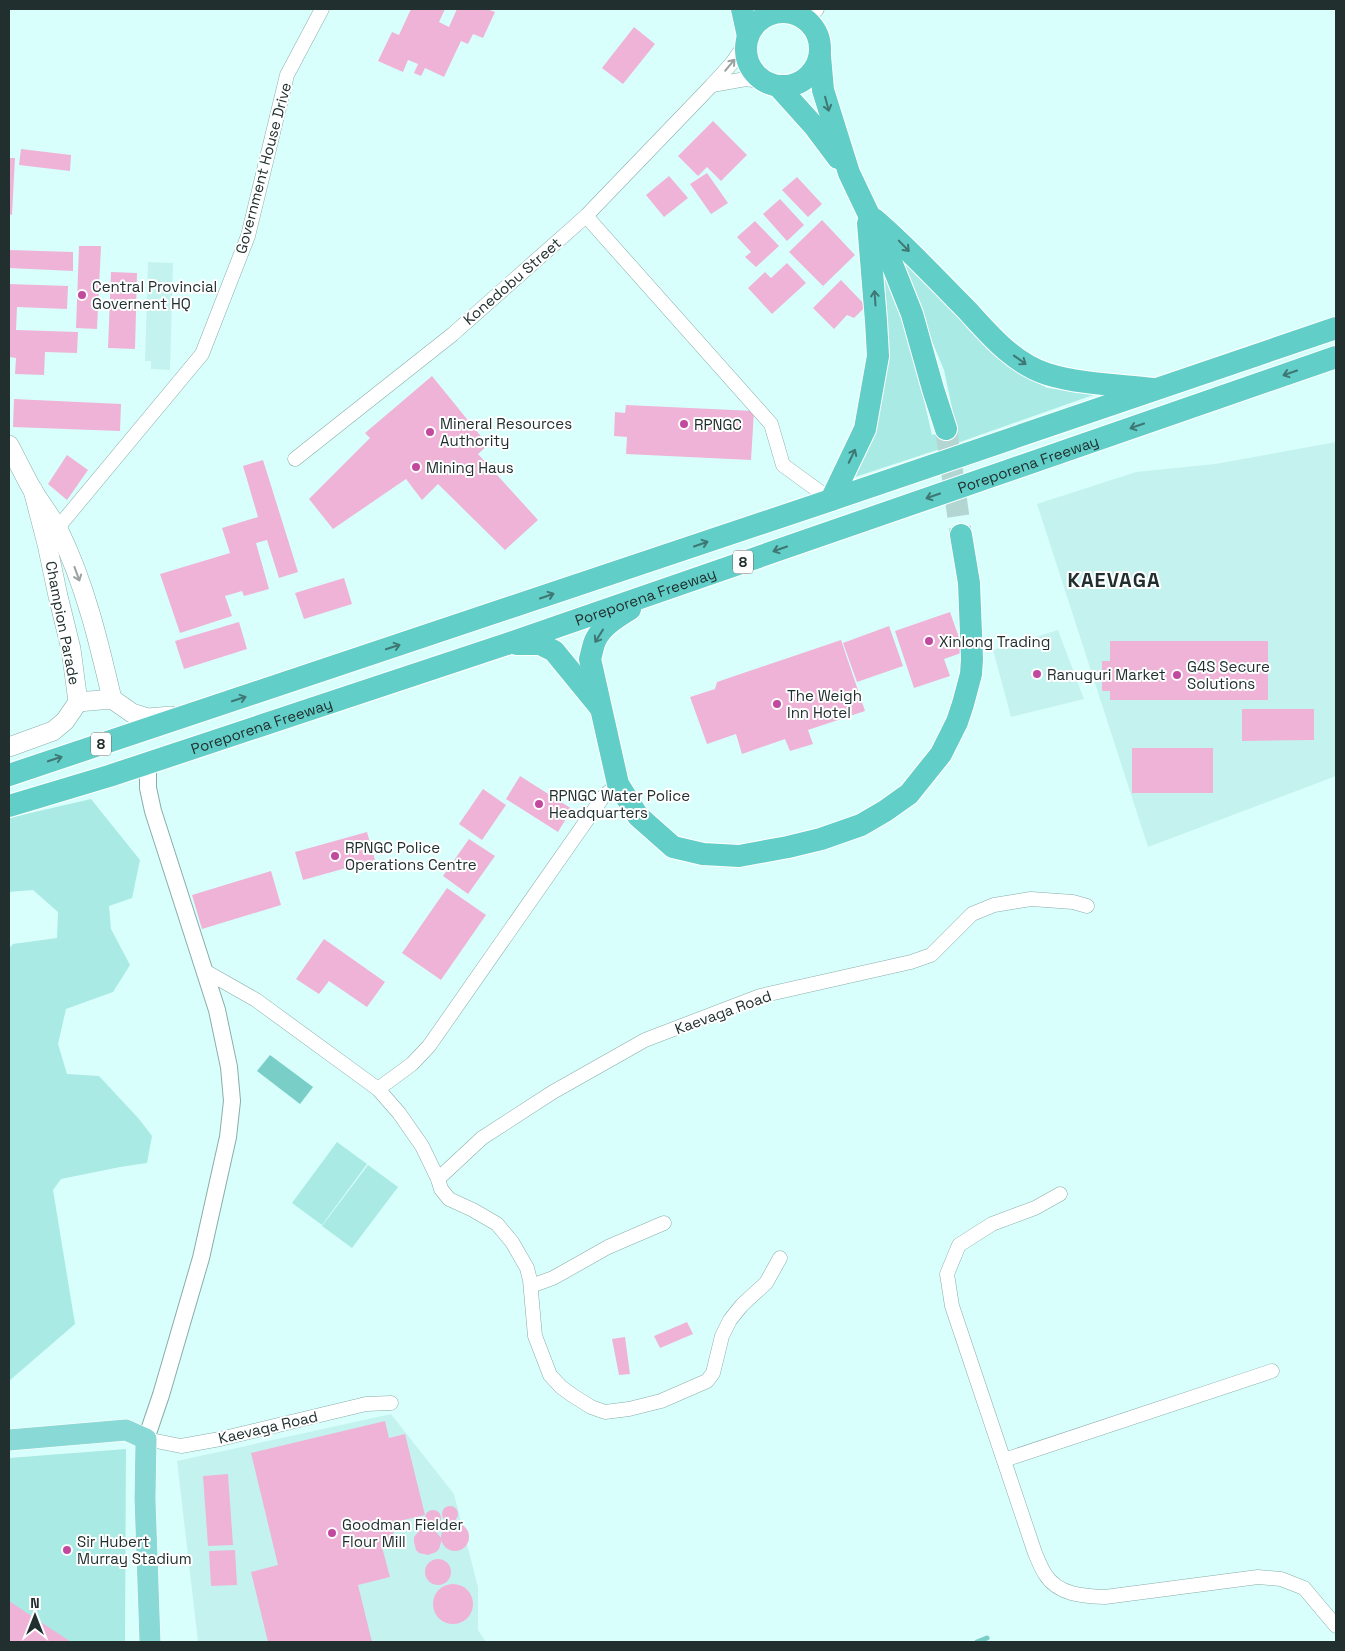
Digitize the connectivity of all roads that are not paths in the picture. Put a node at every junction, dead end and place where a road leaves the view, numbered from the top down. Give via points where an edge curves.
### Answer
1 (322, 9) edge
2 (742, 9) edge
3 (805, 14) edge
4 (747, 40) junction
5 (820, 56) junction
6 (772, 84) junction
7 (712, 85) junction
8 (849, 173) junction
9 (868, 214) junction
10 (586, 216) junction
11 (1336, 328) edge
12 (1336, 357) edge
13 (1158, 390) junction
14 (946, 429) tunnel mouth
15 (9, 445) edge
16 (295, 459) dead end
17 (831, 500) junction
18 (960, 535) tunnel mouth
19 (53, 537) junction
20 (666, 589) junction
21 (507, 644) junction
22 (112, 699) junction
23 (78, 702) junction
24 (602, 708) junction
25 (192, 714) junction
26 (9, 747) edge
27 (148, 762) junction
28 (9, 775) edge
29 (618, 784) junction
30 (9, 806) edge
31 (1087, 906) dead end
32 (205, 971) junction
33 (378, 1089) junction
34 (438, 1179) junction
35 (1060, 1194) dead end
36 (664, 1223) dead end
37 (780, 1258) dead end
38 (530, 1286) junction
39 (1272, 1371) dead end
40 (391, 1403) dead end
41 (146, 1439) junction
42 (9, 1440) edge
43 (1004, 1460) junction
44 (1336, 1626) edge
45 (150, 1642) edge

1 - 19 street, Government House Drive via 287,75 248,236 202,354
2 - 4 highway
3 - 4 highway via 770,14 757,23
3 - 5 highway via 819,36
4 - 6 highway via 746,55 750,66 757,75
7 -> 4 street, Konedobu Street
5 - 6 highway via 815,69 805,79 793,85
5 -> 8 highway via 823,90
6 - 7 street via 746,79
6 - 8 highway via 814,126
7 - 10 street, Konedobu Street
8 - 9 highway
9 -> 13 highway via 899,240 1022,363 1046,374 1072,380
9 - 14 highway via 912,314
17 -> 9 highway via 865,429 878,356
10 - 16 street, Konedobu Street via 453,334
10 - 17 street via 771,424 783,464
11 - 13 highway, Poreporena Freeway / 8
12 -> 20 highway, Poreporena Freeway / 8
13 - 17 highway, Poreporena Freeway / 8
15 - 19 main road, Champion Parade
25 -> 17 highway, Poreporena Freeway / 8
18 - 29 highway via 970,583 971,674 957,722 941,754 909,794 861,825 821,839 739,856 673,848 638,816
19 -> 22 main road, Champion Parade via 79,579
19 - 23 main road, Champion Parade via 58,596 71,650
20 - 21 highway, Poreporena Freeway / 8
20 -> 24 highway via 615,618 595,639 590,659
21 - 24 highway via 540,644 554,650
21 - 27 highway, Poreporena Freeway / 8
22 - 23 main road
22 - 25 main road via 132,713 148,718
23 - 26 main road, Champion Parade via 54,732
24 - 29 highway
28 -> 25 highway, Poreporena Freeway / 8
27 - 30 highway, Poreporena Freeway / 8
27 - 32 street via 148,788 153,811
29 - 33 street via 603,797 429,1046 412,1064
31 - 34 street, Kaevaga Road via 1031,899 994,905 972,914 931,955 760,996 645,1040 553,1092 482,1138
32 - 33 street via 256,1000
32 - 41 street via 229,1067 232,1101 228,1137 201,1258 162,1395
33 - 34 street via 399,1112 422,1146
34 - 38 street via 441,1190 449,1199 497,1224 504,1232 527,1268
35 - 43 street via 992,1224 960,1245 946,1274 952,1306
36 - 38 street via 608,1247 553,1278
37 - 38 street via 766,1283 730,1320 718,1346 711,1377 661,1401 605,1412 572,1395 550,1375 535,1336
39 - 43 street
40 - 41 street, Kaevaga Road via 366,1404 181,1446
41 - 42 main road via 126,1430
41 - 45 main road
43 - 44 street via 1034,1553 1046,1576 1062,1590 1105,1597 1258,1577 1281,1579 1304,1588

